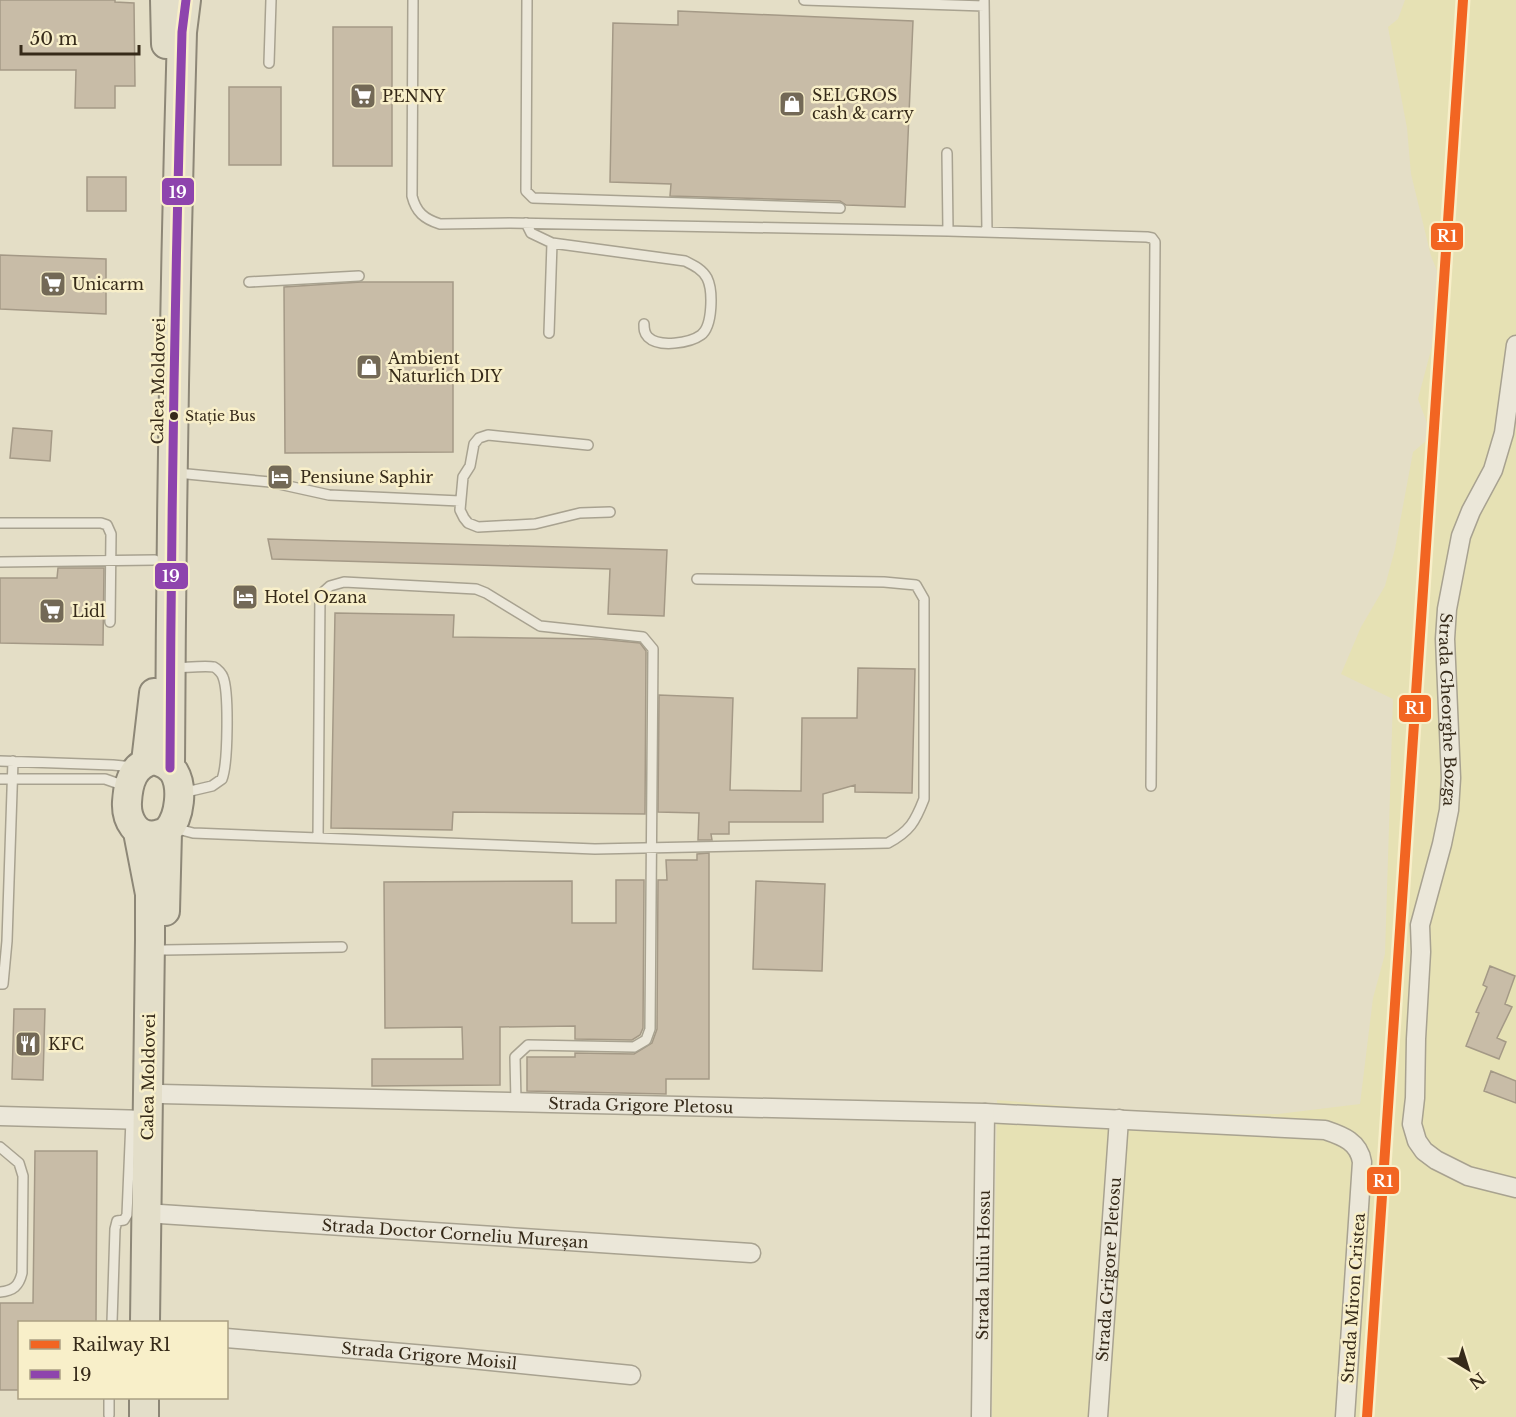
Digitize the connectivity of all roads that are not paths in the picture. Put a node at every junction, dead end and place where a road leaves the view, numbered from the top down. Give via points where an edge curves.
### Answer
1 (165, 0) edge
2 (186, 0) edge
3 (271, 0) edge
4 (413, 0) edge
5 (420, 0) edge
6 (526, 0) edge
7 (804, 0) edge
8 (859, 1) edge
9 (984, 3) edge
10 (413, 16) junction
11 (269, 63) dead end
12 (948, 153) dead end
13 (840, 208) dead end
14 (526, 223) junction
15 (948, 231) junction
16 (987, 232) junction
17 (552, 243) junction
18 (359, 276) dead end
19 (249, 282) dead end
20 (644, 324) dead end
21 (549, 333) dead end
22 (1516, 345) edge
23 (1513, 390) edge
24 (588, 445) dead end
25 (172, 472) junction
26 (460, 501) junction
27 (610, 512) dead end
28 (0, 523) edge
29 (111, 560) junction
30 (155, 560) junction
31 (0, 562) edge
32 (697, 579) dead end
33 (110, 622) dead end
34 (171, 668) junction
35 (0, 761) edge
36 (13, 761) junction
37 (152, 776) junction
38 (0, 778) edge
39 (12, 778) junction
40 (1151, 786) dead end
41 (168, 830) junction
42 (138, 832) junction
43 (318, 838) junction
44 (652, 848) junction
45 (342, 947) dead end
46 (164, 950) junction
47 (0, 984) edge
48 (161, 1094) junction
49 (516, 1102) junction
50 (985, 1113) junction
51 (0, 1116) edge
52 (1119, 1119) junction
53 (139, 1120) junction
54 (1356, 1145) joint
55 (0, 1147) edge
56 (1516, 1188) edge
57 (160, 1214) junction
58 (751, 1253) dead end
59 (0, 1292) edge
60 (112, 1321) edge
61 (145, 1321) edge
62 (158, 1321) edge
63 (228, 1338) edge
64 (631, 1375) dead end
65 (109, 1399) edge
66 (144, 1399) edge
67 (158, 1399) edge
68 (109, 1415) dead end
69 (144, 1417) edge
70 (157, 1417) edge
71 (981, 1417) edge
72 (1098, 1417) edge
73 (1345, 1417) edge

1 - 30 main road, Calea Moldovei
2 - 25 main road, Calea Moldovei via 182,32
3 - 11 lane
4 - 10 lane
5 - 10 lane
6 - 13 lane via 526,187 532,198
7 - 8 lane
8 - 9 lane
9 - 16 lane
10 - 14 lane via 414,206 421,215 440,224
12 - 15 lane
14 - 15 lane
14 - 17 lane via 531,233
15 - 16 lane
16 - 40 lane via 1147,237 1155,242
17 - 20 lane via 685,261 708,279 711,312 700,336 661,342 649,338
17 - 21 lane
18 - 19 lane
22 - 23 street, Strada Gheorghe Bozga
23 - 56 street, Strada Gheorghe Bozga via 1493,470 1461,536 1447,609 1449,810 1420,925 1412,1124 1417,1141 1436,1160 1468,1176
24 - 26 lane via 488,435 479,438 463,477
25 - 26 lane via 270,482 329,495
25 - 34 main road, Calea Moldovei
26 - 27 lane via 464,518 478,526 535,524 580,513
28 - 29 lane via 101,523 107,525 111,534
29 - 30 lane
29 - 31 lane
29 - 33 lane
30 - 37 main road, Calea Moldovei
32 - 44 lane via 916,585 924,599 924,800 915,821 904,834 888,843
34 - 37 main road, Calea Moldovei
34 - 37 lane via 214,667 220,672 226,695 227,761 222,779 212,786
35 - 36 lane
36 - 37 lane via 113,765
36 - 39 lane
37 - 39 lane
37 - 41 main road via 178,808
37 - 42 main road via 127,808
38 - 39 lane
39 - 47 lane via 7,940
41 - 42 main road via 154,836
41 - 43 lane
41 - 46 main road, Calea Moldovei
42 - 53 main road, Calea Moldovei via 150,894
43 - 44 lane
43 - 44 lane via 320,595 330,586 344,582 476,589 540,626 643,637 653,649
44 - 49 lane via 650,1029 645,1040 634,1047 528,1045 515,1057
45 - 46 lane
46 - 48 main road, Calea Moldovei
48 - 49 street, Strada Grigore Pletosu
48 - 57 main road, Calea Moldovei
49 - 50 street, Strada Grigore Pletosu
50 - 52 street, Strada Grigore Pletosu
50 - 71 street, Strada Iuliu Hossu
51 - 53 street
52 - 54 street, Strada Grigore Pletosu via 1325,1130
52 - 72 street, Strada Grigore Pletosu
53 - 60 lane via 127,1215 117,1221 115,1229
53 - 61 main road, Calea Moldovei
54 - 73 street, Strada Miron Cristea via 1362,1162
55 - 59 lane via 19,1163 24,1176 22,1274 16,1286
57 - 58 street, Strada Doctor Corneliu Mureșan
57 - 62 main road, Calea Moldovei
63 - 64 street, Strada Grigore Moisil
65 - 68 lane
66 - 69 main road
67 - 70 main road

